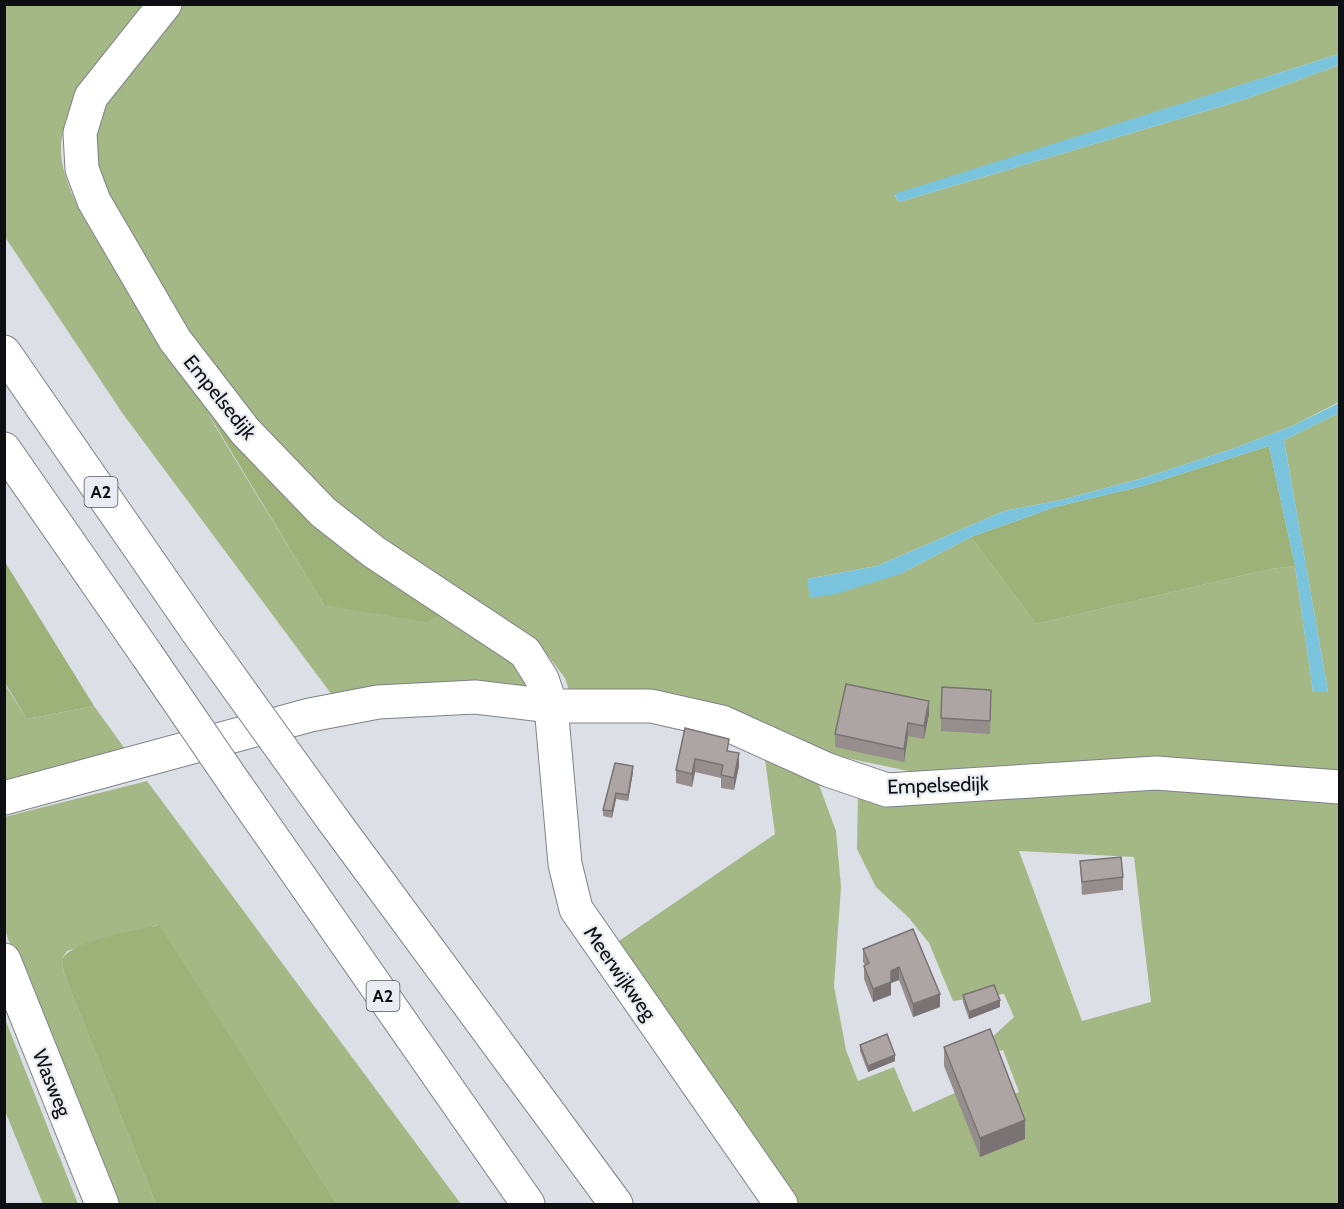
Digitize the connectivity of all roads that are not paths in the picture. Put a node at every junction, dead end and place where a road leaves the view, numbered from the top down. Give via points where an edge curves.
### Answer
1 (165, 4) edge
2 (4, 352) edge
3 (4, 449) edge
4 (550, 706) junction
5 (1340, 787) edge
6 (4, 798) edge
7 (4, 960) edge
8 (102, 1204) edge
9 (528, 1204) edge
10 (616, 1204) edge
11 (781, 1204) edge

1 - 4 main road, Empelsedijk via 91,97 80,133 82,169 94,201 175,340 245,431 323,512 374,552 525,652 542,679
2 - 10 main road, A2, bridge via 197,631
3 - 9 main road, A2, bridge
4 - 5 main road, Empelsedijk via 651,706 723,722 828,770 887,790 1156,773
4 - 6 main road, Empelsedijk via 475,697 378,702 310,715
4 - 11 main road, Meerwijkweg via 565,864 576,909
7 - 8 main road, Wasweg

